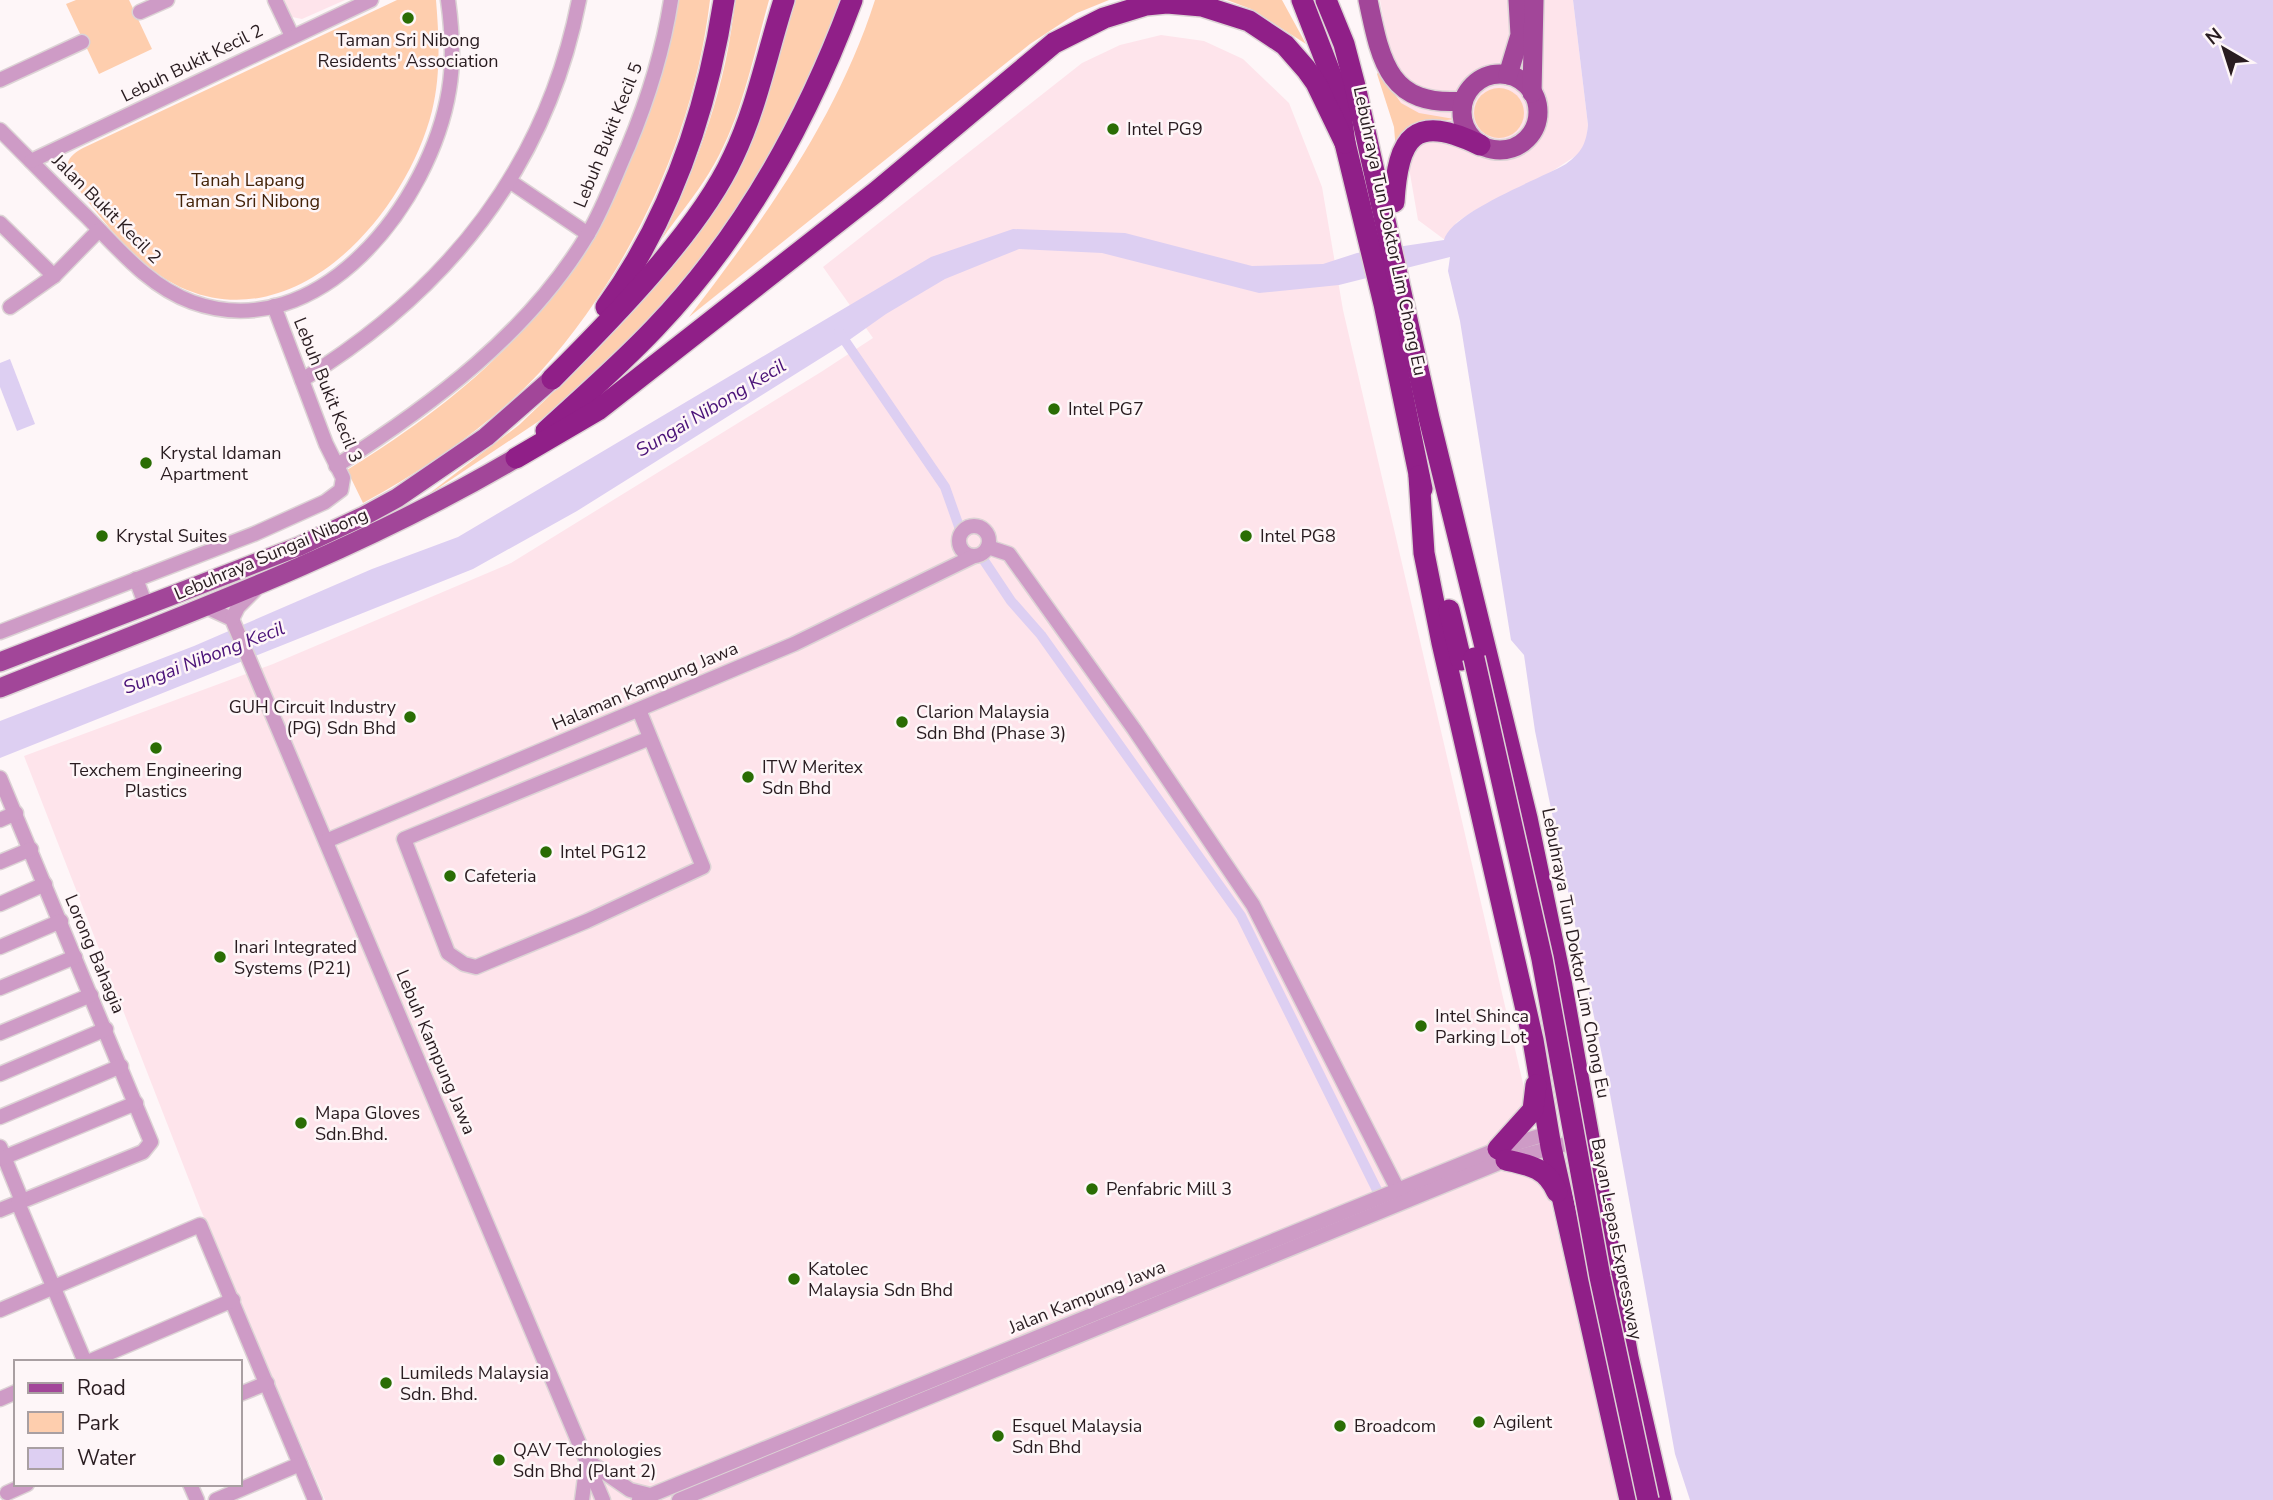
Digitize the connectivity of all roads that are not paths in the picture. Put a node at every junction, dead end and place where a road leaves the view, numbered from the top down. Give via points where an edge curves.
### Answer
1 (167, 0) edge
2 (275, 0) edge
3 (370, 0) edge
4 (448, 0) edge
5 (579, 0) edge
6 (670, 0) edge
7 (724, 0) edge
8 (784, 0) edge
9 (852, 0) edge
10 (1302, 0) edge
11 (1326, 0) edge
12 (1343, 0) edge
13 (1368, 0) edge
14 (1518, 0) edge
15 (1534, 0) edge
16 (140, 12) dead end
17 (292, 36) junction
18 (82, 42) dead end
19 (1508, 75) junction
20 (0, 80) edge
21 (1532, 93) junction
22 (1464, 101) junction
23 (0, 130) edge
24 (1345, 143) junction
25 (1480, 145) junction
26 (31, 161) junction
27 (511, 182) junction
28 (1394, 202) junction
29 (0, 223) edge
30 (99, 230) junction
31 (1385, 232) junction
32 (588, 234) junction
33 (54, 276) junction
34 (1400, 298) junction
35 (274, 306) junction
36 (10, 307) dead end
37 (552, 379) junction
38 (302, 380) junction
39 (1429, 418) junction
40 (516, 458) junction
41 (337, 466) junction
42 (1419, 477) junction
43 (988, 547) junction
44 (974, 556) junction
45 (136, 579) junction
46 (260, 585) junction
47 (146, 606) junction
48 (1477, 606) junction
49 (206, 607) junction
50 (234, 621) junction
51 (0, 632) edge
52 (1468, 659) junction
53 (0, 662) edge
54 (0, 688) edge
55 (639, 710) junction
56 (650, 738) junction
57 (0, 778) edge
58 (16, 813) junction
59 (0, 820) edge
60 (326, 841) junction
61 (31, 849) junction
62 (0, 862) edge
63 (45, 884) junction
64 (0, 904) edge
65 (61, 921) junction
66 (0, 947) edge
67 (75, 957) junction
68 (0, 988) edge
69 (91, 995) junction
70 (106, 1029) junction
71 (0, 1033) edge
72 (1533, 1040) junction
73 (121, 1066) junction
74 (0, 1074) edge
75 (136, 1103) junction
76 (0, 1117) edge
77 (1550, 1140) junction
78 (1581, 1140) junction
79 (1, 1155) edge
80 (1502, 1155) junction
81 (1399, 1192) junction
82 (20, 1202) junction
83 (0, 1210) edge
84 (1568, 1223) junction
85 (54, 1288) junction
86 (233, 1300) junction
87 (0, 1310) edge
88 (85, 1360) edge
89 (91, 1360) edge
90 (267, 1383) junction
91 (242, 1393) edge
92 (587, 1461) junction
93 (300, 1464) junction
94 (23, 1486) edge
95 (7, 1493) dead end
96 (645, 1498) edge
97 (216, 1500) edge
98 (315, 1500) edge
99 (582, 1500) edge
100 (603, 1500) edge
101 (679, 1500) edge
102 (1630, 1500) edge
103 (1637, 1500) edge
104 (1648, 1500) edge
105 (1661, 1500) edge

1 - 16 street
2 - 17 street
3 - 17 street, Lebuh Bukit Kecil 2
4 - 35 street, Jalan Bukit Kecil 2 via 449,88 436,139 411,194 362,256 308,295
5 - 27 street via 555,89
6 - 32 street, Lebuh Bukit Kecil 5 via 646,103
7 - 37 highway via 710,80 664,210 614,296
8 - 37 highway via 751,114 723,176 666,254
9 - 40 highway via 812,99 738,226 657,326
10 - 24 highway, Lebuhraya Tun Doktor Lim Chong Eu via 1338,93
11 - 31 highway, Lebuhraya Tun Doktor Lim Chong Eu via 1344,44
12 - 28 highway via 1372,98
13 - 22 main road via 1395,82 1425,101
14 - 19 main road via 1520,35
15 - 21 main road
17 - 26 street, Lebuh Bukit Kecil 2
18 - 20 street
19 - 21 main road
19 - 22 main road via 1496,74 1476,82
21 - 25 main road via 1538,112 1526,139 1509,149
22 - 25 main road via 1464,126
23 - 26 street, Jalan Bukit Kecil 2
24 - 31 highway, Lebuhraya Tun Doktor Lim Chong Eu
24 - 40 highway via 1306,69 1284,45 1249,21 1223,11 1175,3 1146,5 1104,18 1054,43 865,201 598,410
25 - 28 highway via 1450,131 1418,136 1401,152
26 - 30 street, Jalan Bukit Kecil 2
27 - 32 street
27 - 38 street via 477,230 418,293
28 - 31 highway
29 - 33 street
30 - 33 street
30 - 35 street, Jalan Bukit Kecil 2 via 157,284 190,301 208,307
31 - 34 highway, Lebuhraya Tun Doktor Lim Chong Eu
32 - 41 street, Lebuh Bukit Kecil 5 via 526,314 472,368 428,405
33 - 36 street
34 - 39 highway, Lebuhraya Tun Doktor Lim Chong Eu
34 - 42 highway, Lebuhraya Tun Doktor Lim Chong Eu
34 - 48 highway via 1479,578
35 - 38 street, Lebuh Bukit Kecil 3
37 - 47 main road, Lebuhraya Sungai Nibong via 486,437 397,498 300,545
38 - 41 street, Lebuh Bukit Kecil 3
39 - 48 highway, Lebuhraya Tun Doktor Lim Chong Eu
39 - 52 highway, Lebuhraya Tun Doktor Lim Chong Eu
40 - 46 main road, Lebuhraya Sungai Nibong via 358,543
41 - 45 street, Lebuh Bukit Kecil 3 via 343,488 325,502
42 - 52 highway, Lebuhraya Tun Doktor Lim Chong Eu
42 - 72 highway, Lebuhraya Tun Doktor Lim Chong Eu via 1424,553 1439,630
43 - 44 street
43 - 44 street via 983,529 966,529 961,547
43 - 81 street via 1009,554 1253,905
44 - 55 street, Halaman Kampung Jawa via 793,644
45 - 47 street
45 - 51 street
46 - 49 main road, Lebuhraya Sungai Nibong
46 - 50 street via 245,598
47 - 53 main road, Lebuhraya Sungai Nibong
48 - 78 highway, Lebuhraya Tun Doktor Lim Chong Eu via 1538,871
49 - 50 street via 226,613
49 - 54 main road, Lebuhraya Sungai Nibong
50 - 60 street, Lebuh Kampung Jawa
52 - 103 highway, Bayan Lepas Expressway via 1577,1229
52 - 104 highway, Bayan Lepas Expressway, bridge via 1542,959 1598,1264
55 - 56 street
55 - 60 street, Halaman Kampung Jawa
56 - 56 street via 404,839 448,953 476,967 703,867
57 - 58 street, Lorong Bahagia
58 - 59 street
58 - 61 street, Lorong Bahagia
60 - 92 street, Lebuh Kampung Jawa
61 - 62 street
61 - 63 street, Lorong Bahagia
63 - 64 street
63 - 65 street, Lorong Bahagia
65 - 66 street
65 - 67 street, Lorong Bahagia
67 - 68 street
67 - 69 street, Lorong Bahagia
69 - 70 street, Lorong Bahagia
69 - 71 street
70 - 73 street, Lorong Bahagia
70 - 74 street
72 - 77 highway, Lebuhraya Tun Doktor Lim Chong Eu
72 - 80 highway via 1533,1110
73 - 75 street, Lorong Bahagia
73 - 76 street
75 - 79 street
75 - 82 street, Lorong Bahagia via 150,1138 150,1146 143,1152
77 - 78 highway
77 - 80 street, Jalan Kampung Jawa
77 - 84 highway, Lebuhraya Tun Doktor Lim Chong Eu
78 - 105 highway, Lebuhraya Tun Doktor Lim Chong Eu via 1610,1252 1628,1357
79 - 82 street
80 - 81 street, Jalan Kampung Jawa
80 - 84 highway via 1546,1174
80 - 101 street, Jalan Kampung Jawa
81 - 96 street, Jalan Kampung Jawa
82 - 83 street
82 - 85 street
84 - 102 highway, Lebuhraya Tun Doktor Lim Chong Eu
85 - 86 street via 200,1225
85 - 87 street
85 - 88 street
86 - 89 street
86 - 90 street
90 - 91 street
90 - 93 street
92 - 96 street
92 - 99 street
92 - 100 street, Lebuh Kampung Jawa
93 - 97 street
93 - 98 street
94 - 95 street

